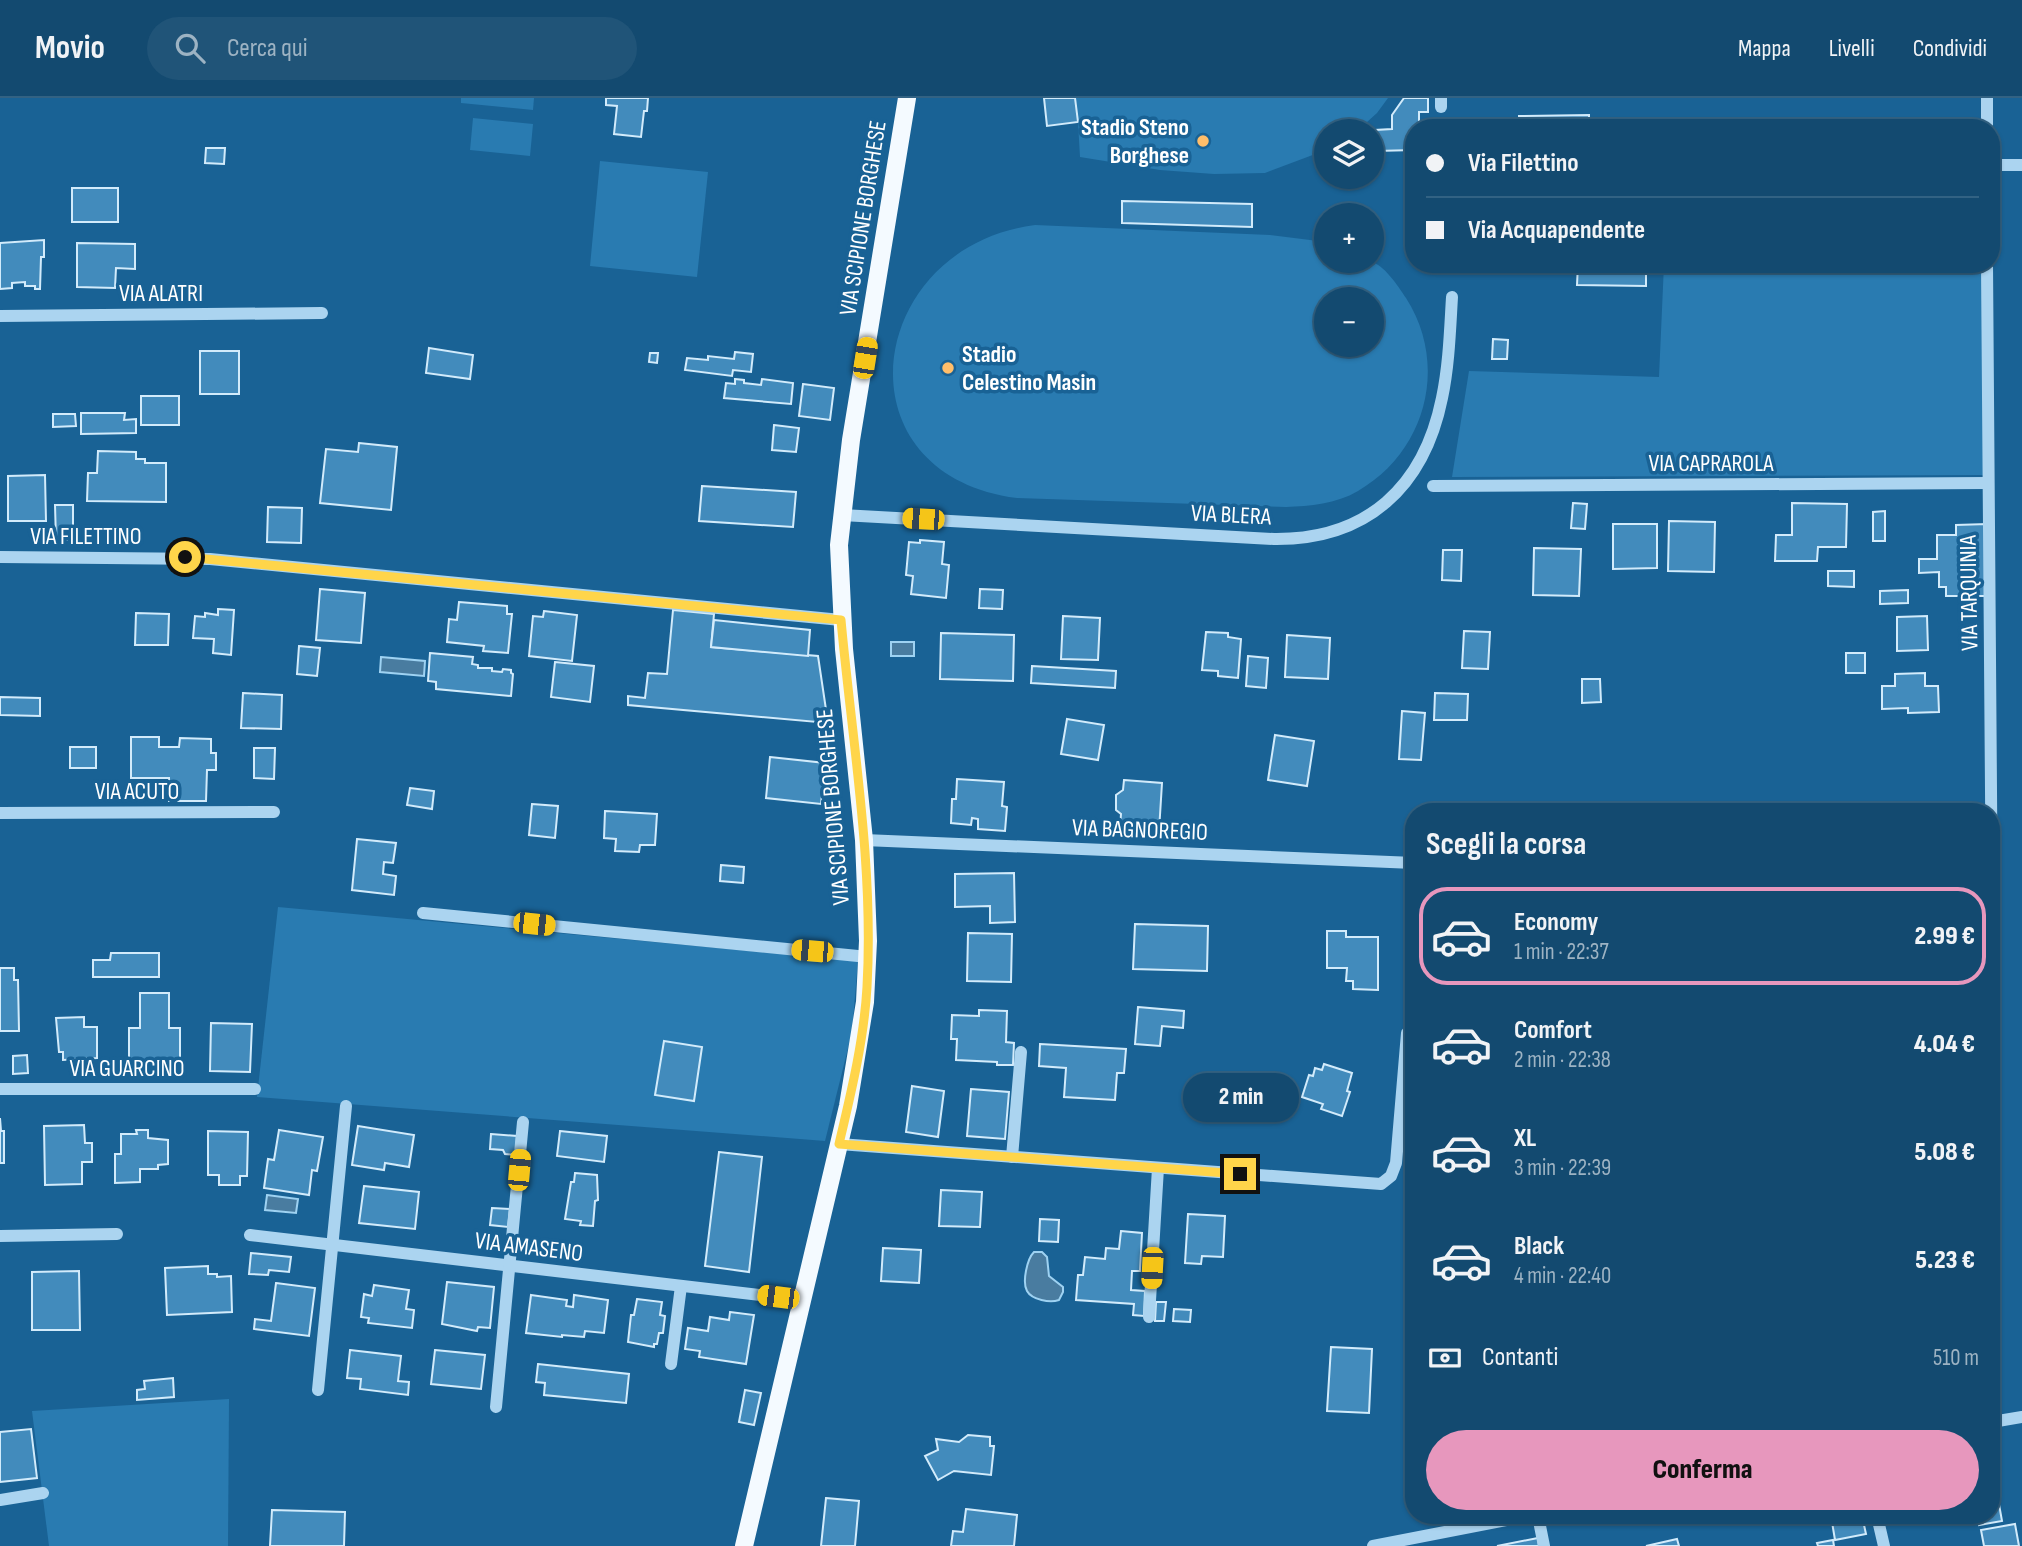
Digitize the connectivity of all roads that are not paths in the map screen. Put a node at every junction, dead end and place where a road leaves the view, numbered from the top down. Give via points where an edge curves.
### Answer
1 (907, 98) edge
2 (1987, 98) edge
3 (1987, 119) edge
4 (2000, 165) edge
5 (2022, 165) edge
6 (1987, 273) edge
7 (1452, 297) dead end
8 (322, 313) dead end
9 (0, 316) edge
10 (1989, 483) junction
11 (1433, 486) dead end
12 (842, 515) junction
13 (0, 557) edge
14 (841, 620) junction
15 (1991, 803) edge
16 (274, 812) dead end
17 (0, 813) edge
18 (864, 840) junction
19 (1405, 863) edge
20 (423, 913) dead end
21 (868, 957) junction
22 (1021, 1052) dead end
23 (1405, 1057) edge
24 (0, 1089) edge
25 (255, 1090) dead end
26 (346, 1106) dead end
27 (523, 1122) dead end
28 (839, 1144) junction
29 (1012, 1157) junction
30 (1158, 1168) junction
31 (117, 1234) dead end
32 (0, 1236) edge
33 (250, 1236) dead end
34 (334, 1245) junction
35 (510, 1266) junction
36 (681, 1286) junction
37 (802, 1300) junction
38 (1149, 1317) dead end
39 (671, 1364) dead end
40 (318, 1390) dead end
41 (496, 1407) dead end
42 (2022, 1417) edge
43 (2000, 1421) edge
44 (43, 1493) dead end
45 (0, 1500) edge
46 (1458, 1524) edge
47 (1485, 1524) edge
48 (1540, 1524) edge
49 (1879, 1524) edge
50 (1458, 1529) junction
51 (744, 1546) edge
52 (1373, 1546) edge
53 (1544, 1546) edge
54 (1884, 1546) edge

1 - 12 main road, VIA SCIPIONE BORGHESE
2 - 3 street
4 - 5 street
6 - 10 street, VIA TARQUINIA
7 - 12 street, VIA BLERA via 1444,390 1430,441 1399,491 1364,519 1344,528 1309,537 1274,538
8 - 9 street, VIA ALATRI
10 - 11 street, VIA CAPRAROLA
10 - 15 street, VIA TARQUINIA
12 - 14 main road, VIA SCIPIONE BORGHESE
13 - 14 street, VIA FILETTINO via 222,559
14 - 18 main road, VIA SCIPIONE BORGHESE
16 - 17 street, VIA ACUTO
18 - 19 street, VIA BAGNOREGIO
18 - 21 main road, VIA SCIPIONE BORGHESE
20 - 21 street
21 - 28 main road, VIA SCIPIONE BORGHESE via 861,1037
22 - 29 street
23 - 30 street via 1396,1163 1386,1181 1377,1185
24 - 25 street, VIA GUARCINO
26 - 34 street
27 - 35 street
28 - 29 street
28 - 37 main road, VIA SCIPIONE BORGHESE
29 - 30 street
30 - 38 street
31 - 32 street
33 - 34 street, VIA AMASENO
34 - 35 street, VIA AMASENO
34 - 40 street
35 - 36 street, VIA AMASENO
35 - 41 street
36 - 37 street, VIA AMASENO
36 - 39 street
37 - 51 main road, VIA SCIPIONE BORGHESE
42 - 43 street
44 - 45 street
46 - 50 street
47 - 50 street
48 - 53 street
49 - 54 street
50 - 52 street

